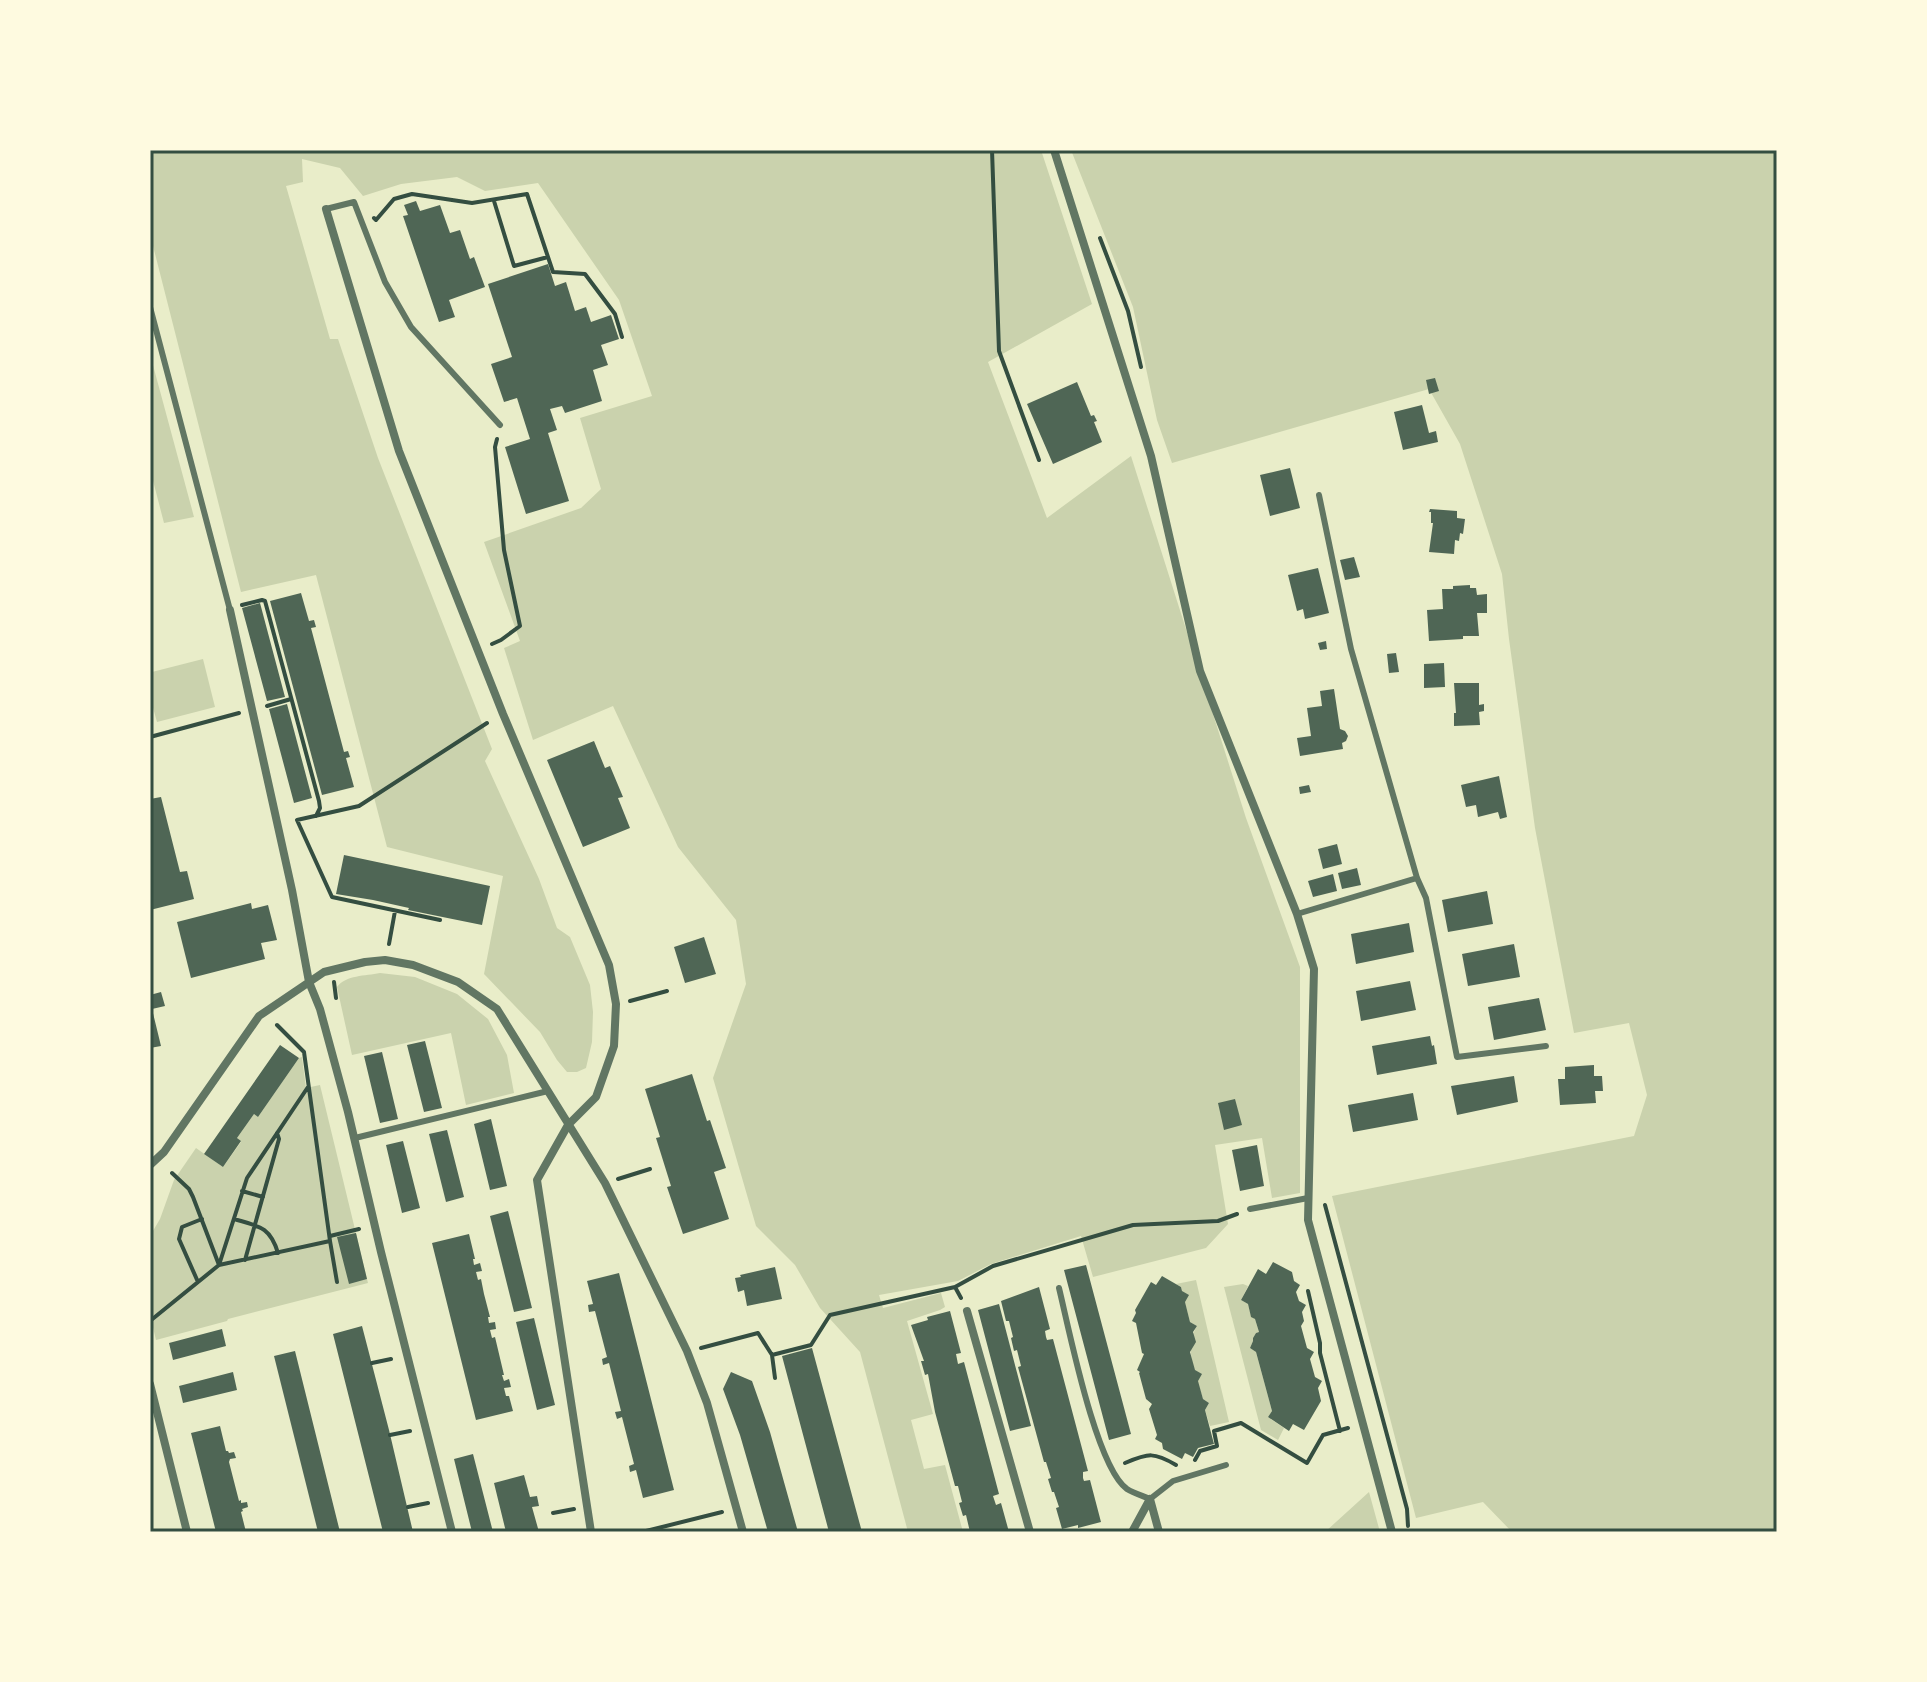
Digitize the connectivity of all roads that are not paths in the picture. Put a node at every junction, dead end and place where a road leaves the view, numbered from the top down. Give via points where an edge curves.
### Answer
1 (1054, 150) edge
2 (326, 209) joint
3 (150, 307) edge
4 (500, 425) dead end
5 (1319, 495) dead end
6 (230, 610) joint
7 (1417, 878) junction
8 (1297, 914) junction
9 (309, 982) junction
10 (1546, 1046) dead end
11 (548, 1091) junction
12 (568, 1125) junction
13 (355, 1138) junction
14 (150, 1165) edge
15 (1308, 1198) junction
16 (1250, 1209) road end
17 (1059, 1288) dead end
18 (967, 1311) road end
19 (150, 1384) edge
20 (1226, 1465) dead end
21 (1150, 1499) junction
22 (187, 1532) edge
23 (452, 1532) edge
24 (591, 1532) edge
25 (743, 1532) edge
26 (1030, 1532) edge
27 (1132, 1532) edge
28 (1159, 1532) edge
29 (1392, 1532) edge

1 - 8 street via 1151,456 1200,671
2 - 4 lane via 354,202 385,282 411,327
2 - 12 street via 399,451 497,702 609,965 616,1004 614,1046 596,1097
3 - 6 lane
5 - 7 lane via 1351,649
6 - 9 street
7 - 8 lane
7 - 10 lane via 1426,898 1457,1057
8 - 15 street via 1314,969
9 - 11 street via 324,972 385,960 458,982 497,1009
9 - 13 street
9 - 14 street via 259,1016
11 - 12 street
11 - 13 lane
12 - 24 street via 537,1180
12 - 25 street via 605,1183 687,1351
13 - 23 street
15 - 16 lane
15 - 29 street via 1308,1220
17 - 21 lane via 1096,1434 1125,1488
18 - 26 street
19 - 22 street
20 - 21 lane via 1173,1481
21 - 27 street
21 - 28 street

